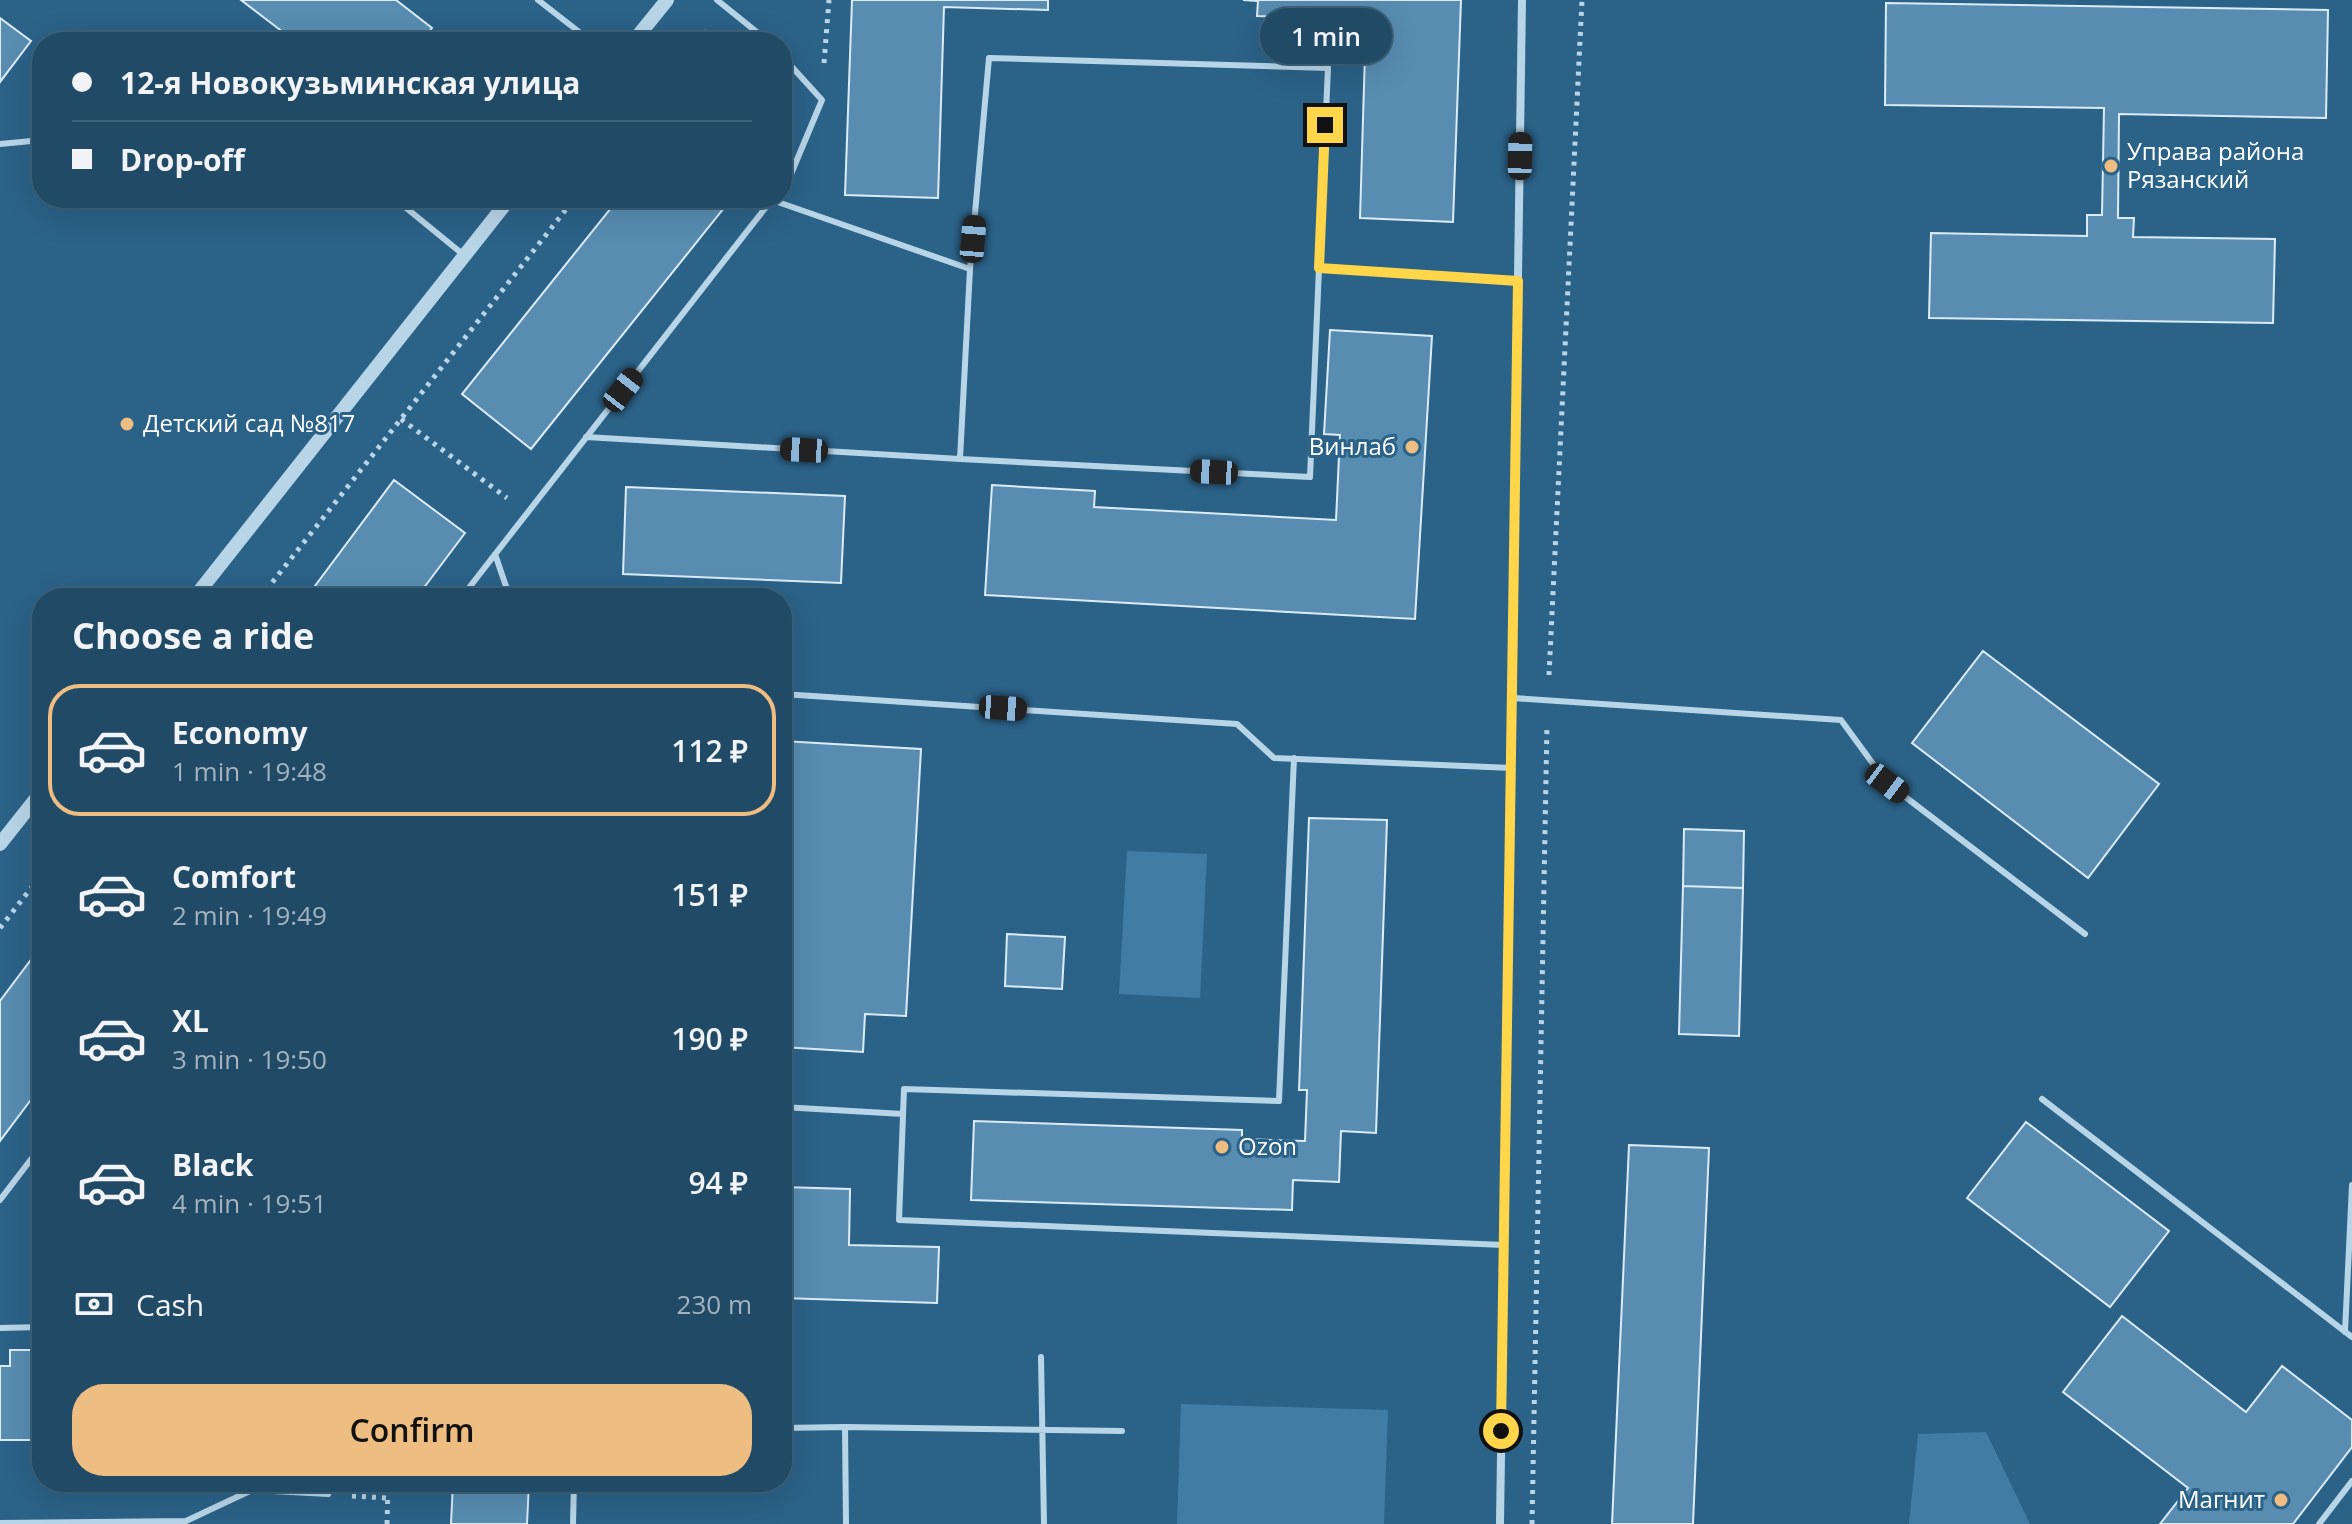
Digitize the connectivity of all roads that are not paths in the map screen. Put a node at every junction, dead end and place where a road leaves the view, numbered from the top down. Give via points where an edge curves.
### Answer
1 (538, 0) edge
2 (667, 0) edge
3 (717, 0) edge
4 (1522, 0) edge
5 (579, 32) edge
6 (641, 32) edge
7 (757, 32) edge
8 (792, 67) edge
9 (32, 141) edge
10 (0, 144) edge
11 (792, 172) edge
12 (792, 206) edge
13 (406, 208) edge
14 (502, 208) edge
15 (766, 208) edge
16 (465, 256) junction
17 (1319, 268) junction
18 (970, 269) junction
19 (1518, 281) junction
20 (586, 437) junction
21 (960, 459) junction
22 (495, 554) junction
23 (202, 588) edge
24 (469, 588) edge
25 (507, 588) edge
26 (792, 695) edge
27 (1513, 698) junction
28 (1294, 758) junction
29 (1512, 768) junction
30 (32, 804) edge
31 (0, 844) edge
32 (2085, 934) dead end
33 (2042, 1099) dead end
34 (792, 1108) edge
35 (903, 1114) junction
36 (32, 1158) edge
37 (2352, 1185) edge
38 (0, 1200) edge
39 (1504, 1245) junction
40 (32, 1327) edge
41 (0, 1328) edge
42 (2345, 1332) junction
43 (2352, 1337) edge
44 (1041, 1357) dead end
45 (845, 1427) junction
46 (792, 1428) edge
47 (1042, 1430) junction
48 (1122, 1431) dead end
49 (2352, 1481) edge
50 (248, 1492) edge
51 (290, 1492) edge
52 (328, 1492) edge
53 (574, 1492) edge
54 (0, 1523) edge
55 (573, 1524) edge
56 (846, 1524) edge
57 (1044, 1524) edge
58 (1500, 1524) edge
59 (2319, 1524) edge

1 - 5 lane
2 - 6 street
3 - 7 lane
4 - 19 street
8 - 11 lane via 822,100
9 - 10 lane
12 - 18 lane
13 - 16 lane
14 - 16 street
15 - 20 lane
16 - 23 street
17 - 18 lane via 1328,68 989,58
17 - 19 lane
17 - 21 lane via 1310,477
18 - 21 lane
19 - 27 street
20 - 21 lane
20 - 22 lane
22 - 24 lane
22 - 25 lane
26 - 28 lane via 1237,724 1274,758
27 - 29 street
27 - 32 lane via 1841,720 1887,783
28 - 29 lane
28 - 35 lane via 1279,1101 904,1089
29 - 39 street
30 - 31 street
33 - 42 lane
34 - 35 lane
35 - 39 lane via 899,1220
36 - 38 lane
37 - 42 lane
39 - 58 street
40 - 41 lane
42 - 43 lane
44 - 47 lane
45 - 46 lane
45 - 47 lane
45 - 56 lane
47 - 48 lane
47 - 57 lane
49 - 59 lane
50 - 54 lane via 186,1521
51 - 52 lane
53 - 55 lane

